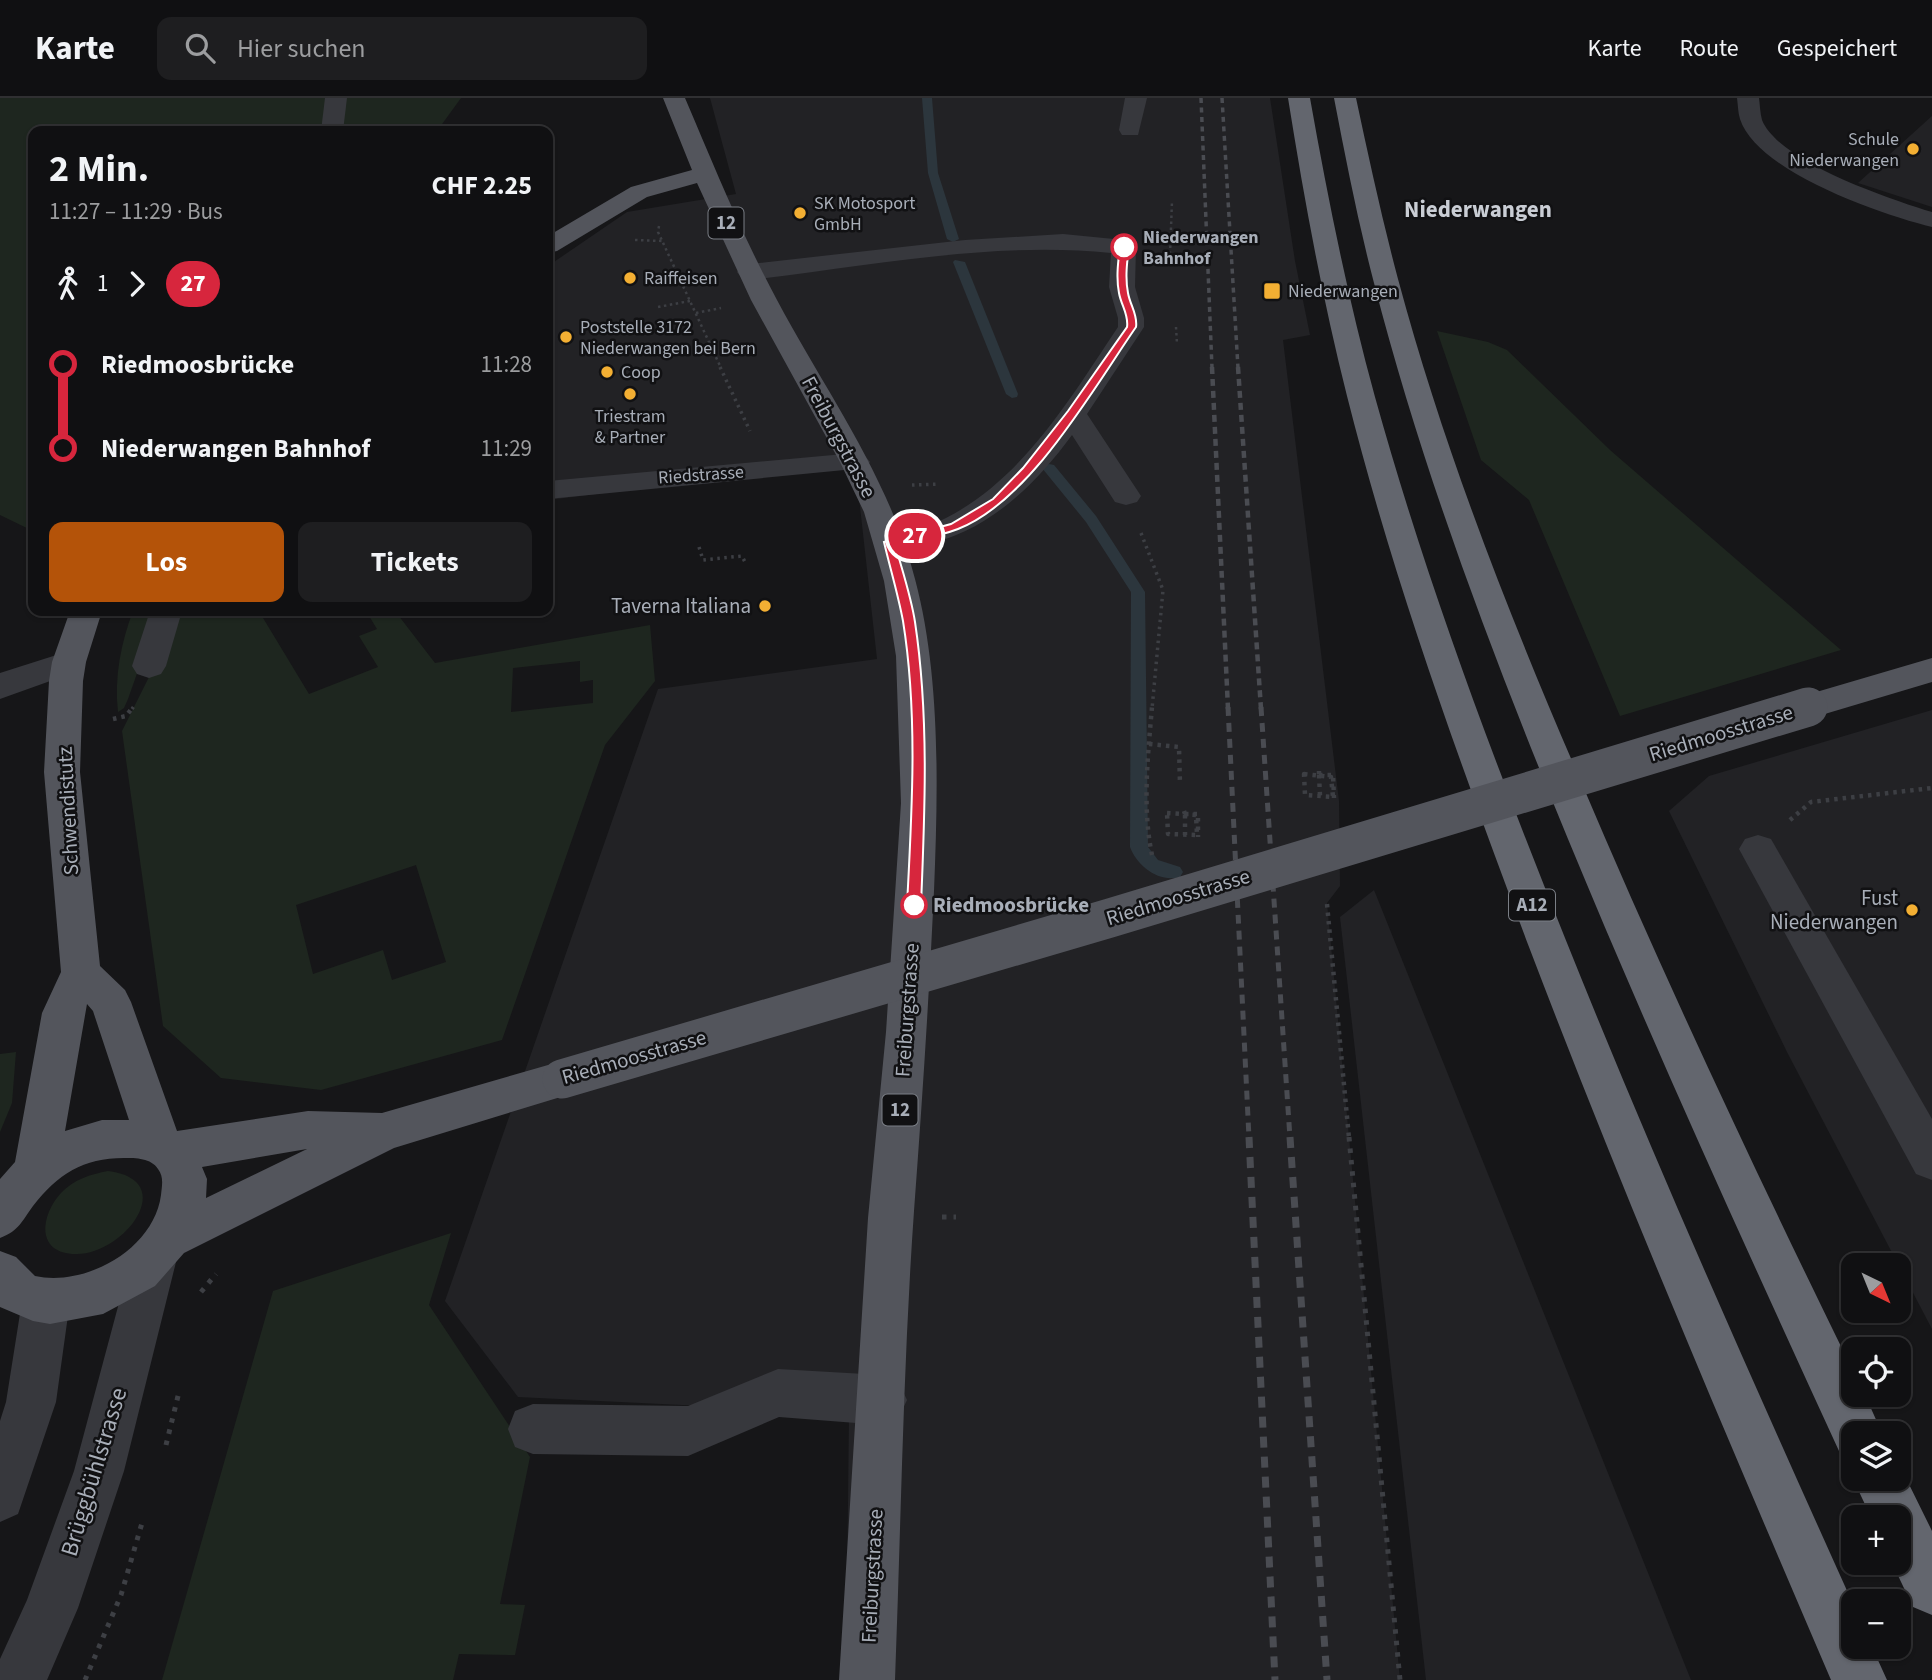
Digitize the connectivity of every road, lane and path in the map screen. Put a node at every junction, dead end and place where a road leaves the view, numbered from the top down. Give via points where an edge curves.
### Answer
1 (336, 98) edge
2 (674, 98) edge
3 (1136, 98) edge
4 (1299, 98) edge
5 (1345, 98) edge
6 (1748, 98) edge
7 (333, 126) edge
8 (1130, 130) dead end
9 (705, 174) junction
10 (1172, 201) dead end
11 (1932, 220) edge
12 (662, 222) dead end
13 (633, 240) dead end
14 (663, 241) junction
15 (553, 243) edge
16 (1169, 266) dead end
17 (750, 272) junction
18 (690, 301) junction
19 (658, 307) dead end
20 (1176, 322) dead end
21 (1177, 344) dead end
22 (1072, 414) junction
23 (754, 441) dead end
24 (855, 462) junction
25 (553, 489) edge
26 (1126, 496) joint
27 (889, 542) junction
28 (699, 547) dead end
29 (745, 562) dead end
30 (84, 616) edge
31 (164, 616) edge
32 (69, 662) junction
33 (149, 666) dead end
34 (1932, 670) edge
35 (12, 681) edge
36 (1149, 744) junction
37 (1319, 773) joint
38 (1180, 784) dead end
39 (1932, 788) edge
40 (1184, 813) joint
41 (1758, 849) joint
42 (1161, 865) dead end
43 (1327, 903) dead end
44 (81, 972) junction
45 (383, 1132) junction
46 (166, 1148) junction
47 (1932, 1160) edge
48 (13, 1195) edge
49 (163, 1247) junction
50 (222, 1267) dead end
51 (13, 1285) edge
52 (199, 1294) dead end
53 (181, 1382) dead end
54 (881, 1400) junction
55 (1851, 1421) edge
56 (533, 1429) dead end
57 (162, 1457) dead end
58 (0, 1496) edge
59 (144, 1520) dead end
60 (1911, 1545) edge
61 (1932, 1588) edge
62 (19, 1680) edge
63 (85, 1680) edge
64 (867, 1680) edge
65 (1400, 1680) edge
66 (1859, 1680) edge

1 - 7 street
2 - 9 main road, Freiburgstrasse / 12
3 - 8 street
4 - 66 highway, A12 via 1324,245 1359,393 1409,562 1472,746 1685,1282
5 - 55 highway via 1376,247 1407,357 1449,489 1508,647 1706,1114
6 - 11 street via 1752,122 1764,139 1799,167 1842,188
9 - 15 main road via 639,192
9 - 17 main road, Freiburgstrasse / 12
10 - 16 path
12 - 14 path via 658,229
13 - 14 path
14 - 18 path
17 - 22 street via 1008,244 1063,241 1124,247 1123,295 1133,322
17 - 24 main road, Freiburgstrasse / 12
18 - 19 path
18 - 23 path
20 - 21 path
22 - 26 street
22 - 27 street via 997,501 954,526
24 - 25 street, Riedstrasse
24 - 27 main road, Freiburgstrasse / 12
26 - 36 path via 1163,590
27 - 54 main road, Freiburgstrasse / 12 via 914,656 919,803
28 - 29 path via 703,560 742,556
30 - 32 main road, Schwendistutz
31 - 33 street
32 - 35 street
32 - 44 main road, Schwendistutz via 62,772
34 - 45 main road, Riedmoosstrasse, bridge
36 - 38 path via 1179,747
36 - 42 path via 1148,837 1152,855
37 - 37 path via 1319,786 1320,794 1320,803 1335,798 1333,775 1304,774 1305,794 1319,796 1333,797 1331,777
39 - 41 path via 1811,802
40 - 40 path via 1185,834 1185,843 1199,836 1198,814 1167,813 1168,834 1177,834 1187,835 1197,835 1196,815
41 - 47 street
43 - 65 path
44 - 46 main road via 111,1002 143,1101
44 - 48 main road, Schwendistutz via 63,1013
45 - 46 main road, Riedmoosstrasse via 308,1130
45 - 49 main road, Riedmoosstrasse
46 - 48 main road via 141,1137 96,1140 65,1152
46 - 49 main road via 185,1175 186,1190 182,1213
49 - 51 main road, Riedmoosstrasse via 130,1278 73,1301
49 - 62 street, Brüggbühlstrasse via 99,1471 51,1608
50 - 52 path
51 - 58 street via 31,1402
53 - 57 path
54 - 56 street via 778,1393 688,1431
54 - 64 main road, Freiburgstrasse / 12
59 - 63 path via 121,1595
60 - 61 highway

